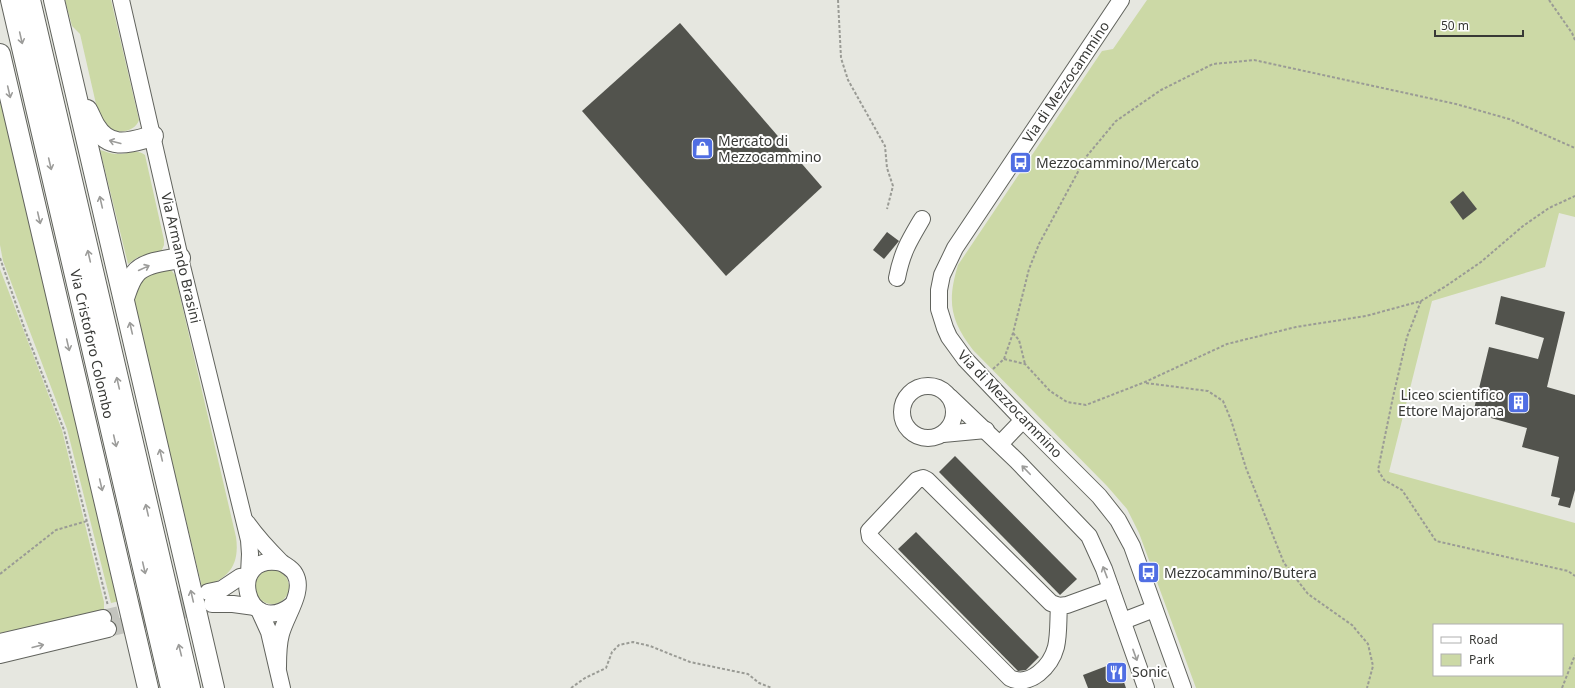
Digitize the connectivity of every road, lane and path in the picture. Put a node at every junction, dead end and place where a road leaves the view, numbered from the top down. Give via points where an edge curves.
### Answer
1 (12, 0) edge
2 (29, 0) edge
3 (54, 0) edge
4 (121, 0) edge
5 (838, 0) edge
6 (1121, 0) edge
7 (1549, 0) edge
8 (1575, 40) edge
9 (0, 54) edge
10 (78, 99) junction
11 (153, 136) junction
12 (1575, 148) edge
13 (1575, 196) edge
14 (887, 209) dead end
15 (922, 219) dead end
16 (0, 258) edge
17 (180, 258) junction
18 (897, 278) dead end
19 (124, 298) junction
20 (1421, 301) junction
21 (1013, 333) junction
22 (1004, 359) junction
23 (1025, 364) junction
24 (983, 378) junction
25 (1145, 382) junction
26 (950, 397) junction
27 (1023, 420) junction
28 (986, 430) junction
29 (943, 434) junction
30 (1000, 444) junction
31 (242, 516) junction
32 (87, 521) junction
33 (282, 563) junction
34 (0, 574) edge
35 (249, 575) junction
36 (1575, 576) edge
37 (1111, 589) junction
38 (292, 605) junction
39 (1059, 606) junction
40 (257, 609) junction
41 (1154, 609) junction
42 (106, 617) junction
43 (1123, 621) junction
44 (0, 642) edge
45 (0, 655) edge
46 (1575, 655) edge
47 (278, 667) junction
48 (176, 687) edge
49 (148, 688) edge
50 (214, 688) edge
51 (282, 688) edge
52 (571, 688) edge
53 (772, 688) edge
54 (1146, 688) edge
55 (1183, 688) edge
56 (1367, 688) edge
57 (1562, 688) edge

1 -> 48 highway, Via Cristoforo Colombo
48 -> 2 highway, Via Cristoforo Colombo
3 - 10 main road
4 - 11 street, Via Armando Brasini
5 - 14 path via 841,58 848,80 885,146 893,186
6 - 24 street, Via di Mezzocammino via 955,248 942,275 938,300 945,328 965,359
7 - 8 path
9 -> 49 main road, Via Cristoforo Colombo
11 -> 10 main road via 124,143 108,140 96,128 87,109
19 -> 10 main road
11 - 17 street, Via Armando Brasini
12 - 21 path via 1509,119 1456,104 1254,60 1213,64 1161,90 1116,121 1086,157 1039,244 1029,269
13 - 20 path via 1549,208 1523,226 1481,262
15 - 18 street via 907,243
16 - 32 path via 64,430
19 -> 17 main road via 136,272 148,266
17 - 31 street, Via Armando Brasini
50 -> 19 main road
20 - 25 path via 1366,316 1296,327 1227,344
20 - 36 path via 1407,337 1378,470 1384,480 1402,490 1436,541 1568,571
21 - 22 path
21 - 23 path via 1019,340
22 - 23 path
22 - 24 path
23 - 25 path via 1050,391 1067,402 1086,405
24 - 27 street, Via di Mezzocammino
25 - 56 path via 1208,391 1223,401 1246,468 1284,563 1308,594 1352,625 1368,644 1373,666
26 - 28 street
26 - 29 street via 954,406 954,416 950,427
26 - 29 street via 942,390 924,385 907,394 902,404 902,422 915,436 933,438
27 - 30 street
27 - 41 street, Via di Mezzocammino via 1099,496 1115,516 1132,546
28 - 29 street
28 - 30 street
37 -> 30 street via 1088,536
31 - 33 street, Via Armando Brasini
31 - 35 street, Via Armando Brasini via 250,550
32 - 34 path via 56,530
32 - 42 path
33 - 35 street via 266,562 258,565
33 - 38 street, Via Armando Brasini via 295,573 298,581 298,594
35 - 40 street, Via Armando Brasini via 247,594
35 - 40 street via 240,577 210,598
37 - 39 street
37 - 43 street
38 - 40 street via 276,613
38 - 47 street, Via Armando Brasini via 278,648
39 - 39 street via 1047,600 925,478 917,480 869,531 870,537 1016,683 1030,682 1048,664 1057,641
40 - 47 street, Via Armando Brasini via 269,632
41 - 43 street
41 - 55 street, Via di Mezzocammino
42 - 44 street
45 -> 42 street
43 -> 54 street
46 - 57 path
47 - 51 street, Via Armando Brasini
52 - 53 path via 606,668 612,652 619,645 633,642 690,662 748,674 759,683

